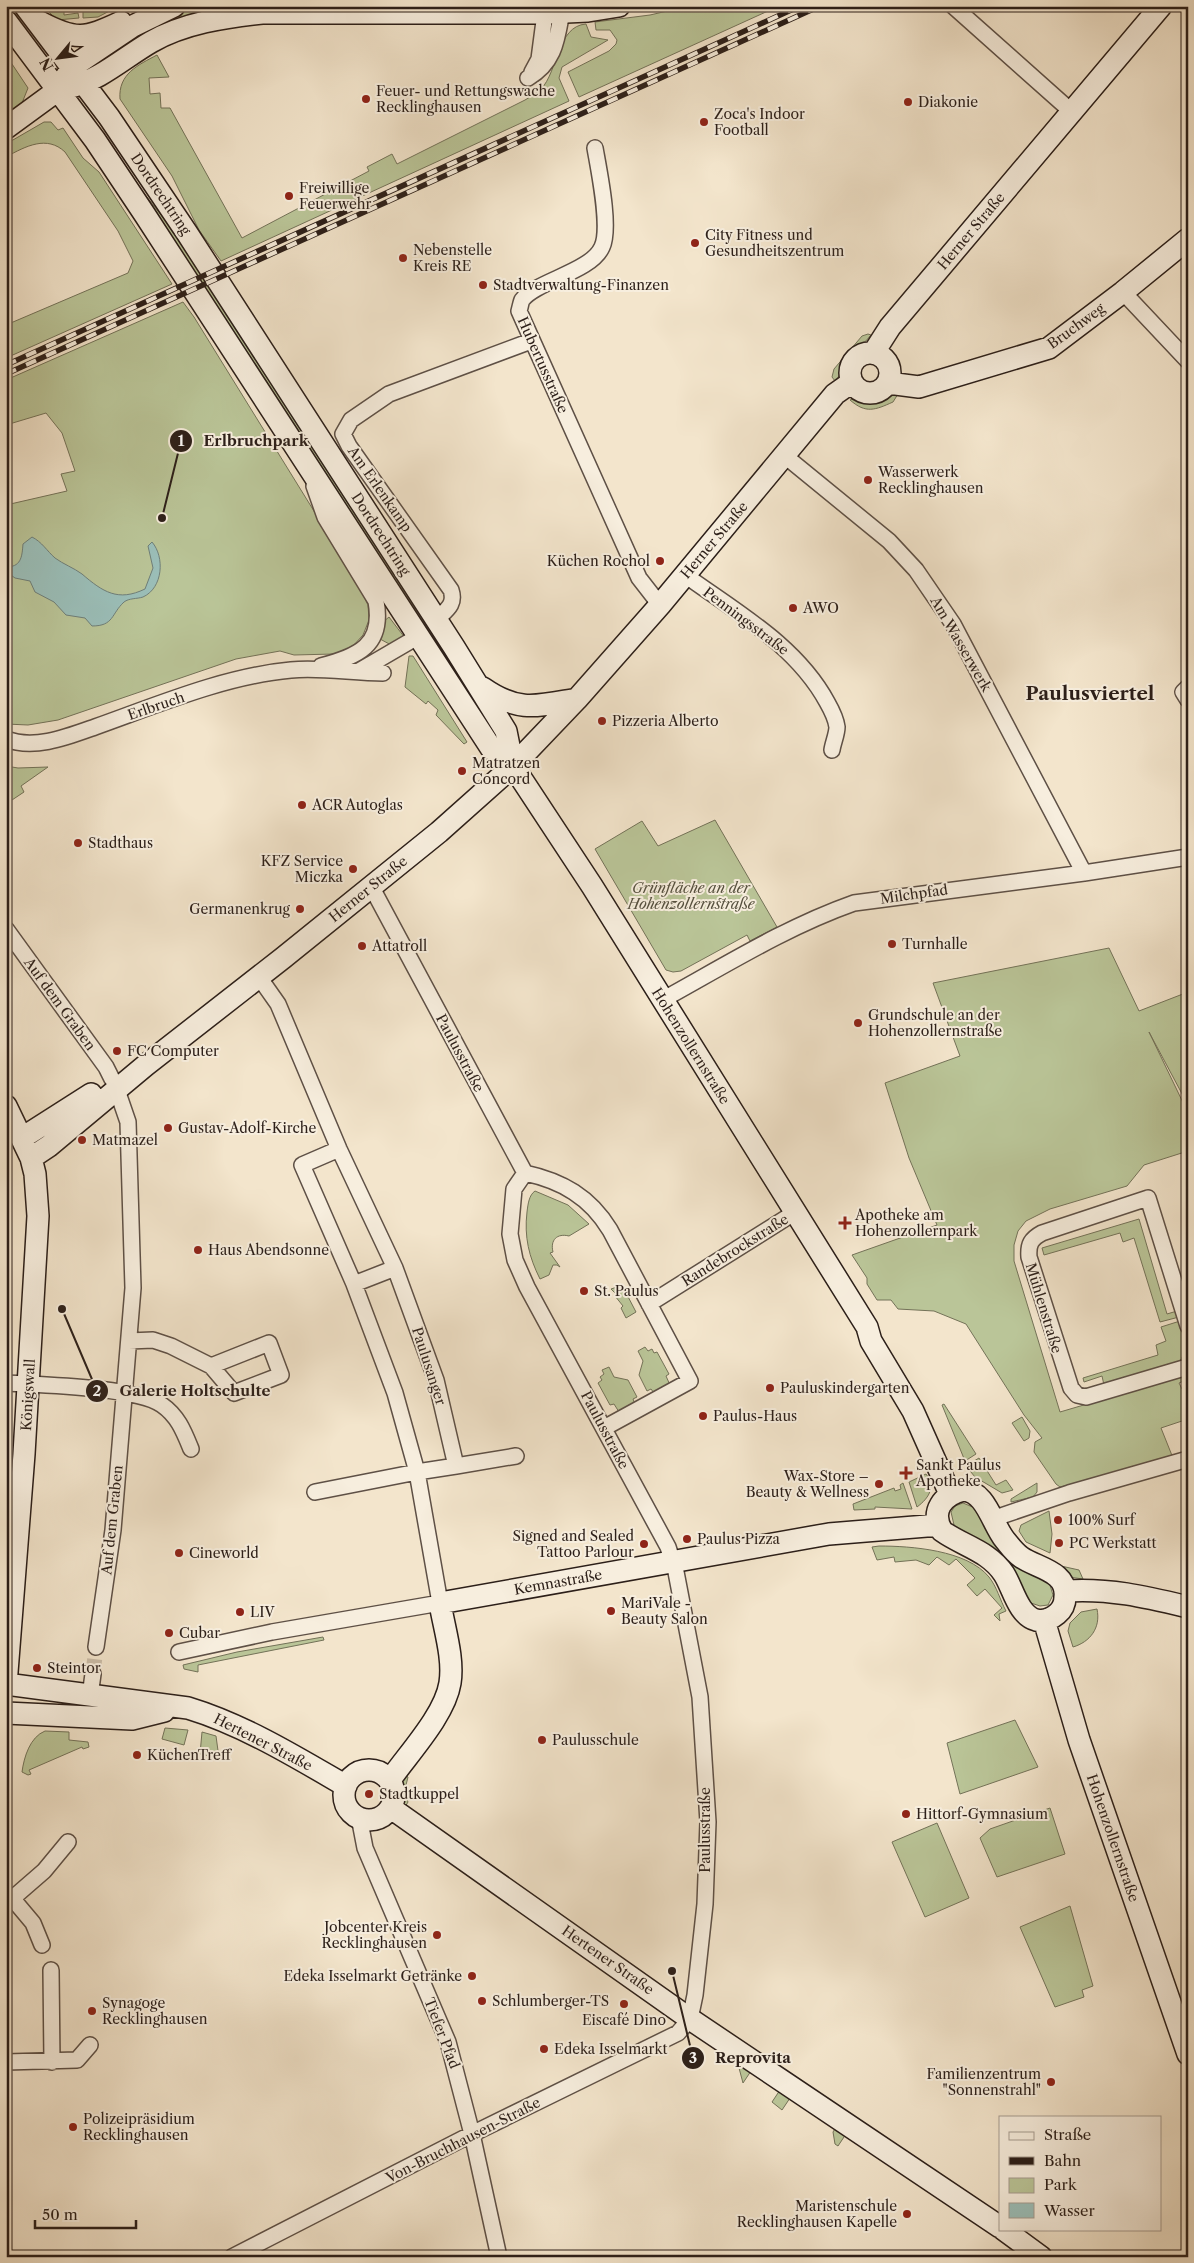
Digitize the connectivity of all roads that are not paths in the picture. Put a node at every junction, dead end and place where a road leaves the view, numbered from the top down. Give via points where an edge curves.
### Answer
1 (169, 6) edge
2 (174, 6) edge
3 (620, 6) edge
4 (953, 6) edge
5 (1161, 6) edge
6 (554, 10) edge
7 (30, 13) edge
8 (6, 21) edge
9 (78, 76) junction
10 (58, 90) junction
11 (1072, 112) junction
12 (6, 128) edge
13 (595, 148) dead end
14 (1188, 239) edge
15 (1124, 292) junction
16 (531, 340) junction
17 (874, 352) junction
18 (1188, 361) edge
19 (852, 382) junction
20 (888, 383) junction
21 (785, 456) junction
22 (305, 465) junction
23 (685, 575) junction
24 (660, 605) junction
25 (379, 616) joint
26 (436, 620) junction
27 (419, 636) junction
28 (308, 669) junction
29 (355, 673) junction
30 (383, 673) dead end
31 (478, 685) junction
32 (1188, 687) edge
33 (577, 699) junction
34 (1188, 700) edge
35 (6, 739) edge
36 (832, 750) dead end
37 (514, 766) junction
38 (1188, 857) edge
39 (1084, 873) junction
40 (371, 886) junction
41 (6, 929) edge
42 (259, 977) junction
43 (662, 1000) junction
44 (114, 1085) junction
45 (6, 1106) edge
46 (22, 1138) junction
47 (340, 1148) junction
48 (31, 1158) junction
49 (525, 1173) junction
50 (794, 1213) junction
51 (395, 1268) junction
52 (354, 1284) junction
53 (650, 1304) junction
54 (1188, 1326) edge
55 (128, 1341) junction
56 (211, 1366) dead end
57 (1188, 1370) edge
58 (6, 1383) edge
59 (29, 1384) junction
60 (124, 1392) junction
61 (604, 1428) junction
62 (191, 1449) dead end
63 (516, 1456) dead end
64 (1188, 1459) edge
65 (456, 1466) junction
66 (417, 1472) junction
67 (315, 1492) dead end
68 (956, 1492) junction
69 (992, 1519) junction
70 (939, 1525) junction
71 (673, 1562) junction
72 (1066, 1591) junction
73 (440, 1603) junction
74 (1188, 1607) edge
75 (1044, 1620) junction
76 (96, 1647) tunnel mouth
77 (179, 1652) dead end
78 (93, 1674) tunnel mouth
79 (6, 1685) edge
80 (90, 1696) junction
81 (177, 1708) junction
82 (6, 1713) edge
83 (390, 1780) junction
84 (346, 1786) junction
85 (391, 1808) junction
86 (359, 1818) junction
87 (68, 1842) dead end
88 (9, 1901) edge
89 (42, 1945) dead end
90 (51, 1970) dead end
91 (690, 2019) junction
92 (90, 2045) dead end
93 (1188, 2054) edge
94 (6, 2062) edge
95 (52, 2062) junction
96 (472, 2134) junction
97 (999, 2226) edge
98 (1005, 2230) edge
99 (232, 2257) edge
100 (499, 2257) edge
101 (1041, 2257) edge

1 - 7 main road via 84,37 60,32
2 - 9 main road via 133,26
3 - 6 main road
4 - 11 street
5 - 11 main road, Herner Straße
6 - 9 main road via 229,16 196,24 153,41
7 - 9 main road, Dordrechtring
8 - 10 main road, Dordrechtring
9 - 10 main road
9 - 26 main road, Dordrechtring via 187,232
10 - 12 main road
10 - 22 main road, Dordrechtring via 145,215
11 - 17 main road, Herner Straße via 890,327
13 - 16 street, Hubertusstraße via 603,204 603,246 598,254 576,269 522,300 519,311
14 - 15 main road, Bruchweg
15 - 18 street
15 - 20 main road, Bruchweg via 1049,348 919,387
16 - 24 street, Hubertusstraße via 639,578
16 - 26 street, Am Erlenkamp via 389,394 350,420 345,427 343,434 349,446 451,590 454,599 451,606
17 - 19 main road via 866,352 854,360 850,367
17 - 20 main road via 881,355 890,367
19 - 20 main road via 865,393 874,393
19 - 21 main road, Herner Straße via 835,394
21 - 23 main road, Herner Straße
21 - 39 street, Am Wasserwerk via 889,541 916,570 953,624
22 - 25 street, Dordrechtring via 325,517 376,601
22 - 27 main road, Dordrechtring
23 - 24 main road, Herner Straße
23 - 36 street, Penningsstraße via 787,649 803,666 818,685 837,727
24 - 33 main road, Herner Straße
25 - 28 street, Erlbruch via 369,643 350,658
26 - 31 main road, Dordrechtring
27 - 29 street
27 - 37 main road, Dordrechtring via 491,748
28 - 29 street, Erlbruch
28 - 35 street, Erlbruch via 255,674 45,742 19,744
29 - 30 street, Erlbruch
31 - 33 main road via 507,703 534,707
31 - 37 main road, Dordrechtring via 506,731
32 - 34 street via 1183,692
33 - 37 main road, Herner Straße
37 - 40 main road, Herner Straße
37 - 43 main road, Hohenzollernstraße
38 - 39 street, Milchpfad
39 - 43 street, Milchpfad via 854,903 792,929
40 - 42 main road, Herner Straße
40 - 49 street, Paulusstraße
41 - 44 street, Auf dem Graben via 106,1067
42 - 44 main road, Herner Straße via 146,1065
42 - 47 street, Paulusanger via 278,1004
43 - 50 main road, Hohenzollernstraße
44 - 46 main road, Herner Straße
44 - 48 main road, Herner Straße via 86,1114
44 - 55 street, Auf dem Graben via 128,1122 133,1288
45 - 46 main road, Königswall
46 - 48 main road, Königswall
47 - 51 street, Paulusanger
47 - 52 street via 302,1165
48 - 59 main road, Königswall via 38,1216
49 - 53 street via 553,1180 596,1210
49 - 61 street, Paulusstraße via 514,1189 510,1234 515,1260
50 - 53 street, Randebrockstraße
50 - 68 main road, Hohenzollernstraße via 867,1327 883,1332 912,1381
51 - 52 street
51 - 65 street, Paulusanger via 436,1380
52 - 66 street via 395,1393
53 - 61 street via 690,1381
54 - 57 street, Mühlenstraße via 1148,1198 1032,1238 1028,1247 1029,1257 1063,1368 1070,1388 1077,1395 1086,1397 1184,1368
55 - 56 street via 162,1343
55 - 60 street, Auf dem Graben
58 - 59 street
59 - 60 street
59 - 79 main road, Königswall
60 - 62 street via 145,1396 162,1404 180,1423
60 - 76 street, Auf dem Graben via 113,1530
61 - 71 street, Paulusstraße
63 - 65 street
64 - 69 street
65 - 66 street
66 - 67 street
66 - 73 street
68 - 69 main road via 977,1495
68 - 70 main road via 939,1507
69 - 72 main road via 1012,1549 1053,1573
70 - 71 main road, Kemnastraße via 828,1534
70 - 75 main road via 948,1535 987,1555 1004,1574 1024,1612 1037,1620
71 - 73 main road, Kemnastraße
71 - 91 street, Paulusstraße via 700,1697 708,1822 704,1904
72 - 74 main road via 1104,1590 1137,1594
72 - 75 main road via 1060,1612
73 - 77 street, Kemnastraße
73 - 83 main road via 450,1683 437,1716
75 - 93 main road, Hohenzollernstraße via 1079,1740
78 - 80 street
79 - 80 main road, Hertener Straße
80 - 81 main road, Hertener Straße
81 - 82 main road, Hertener Straße via 132,1719
81 - 84 main road, Hertener Straße via 209,1714
83 - 84 main road via 368,1770 355,1774
83 - 85 main road via 394,1796
84 - 86 main road via 347,1807
85 - 86 main road via 377,1819
85 - 91 main road, Hertener Straße
86 - 96 street, Tiefer Pfad via 365,1848 448,2042
87 - 88 street via 44,1871
88 - 89 street via 33,1923
90 - 95 street
91 - 96 street, Von-Bruchhausen-Straße via 678,2033
91 - 97 main road, Hertener Straße
92 - 95 street via 76,2060
94 - 95 street
96 - 99 street, Von-Bruchhausen-Straße
96 - 100 street, Tiefer Pfad
98 - 101 main road, Hertener Straße

